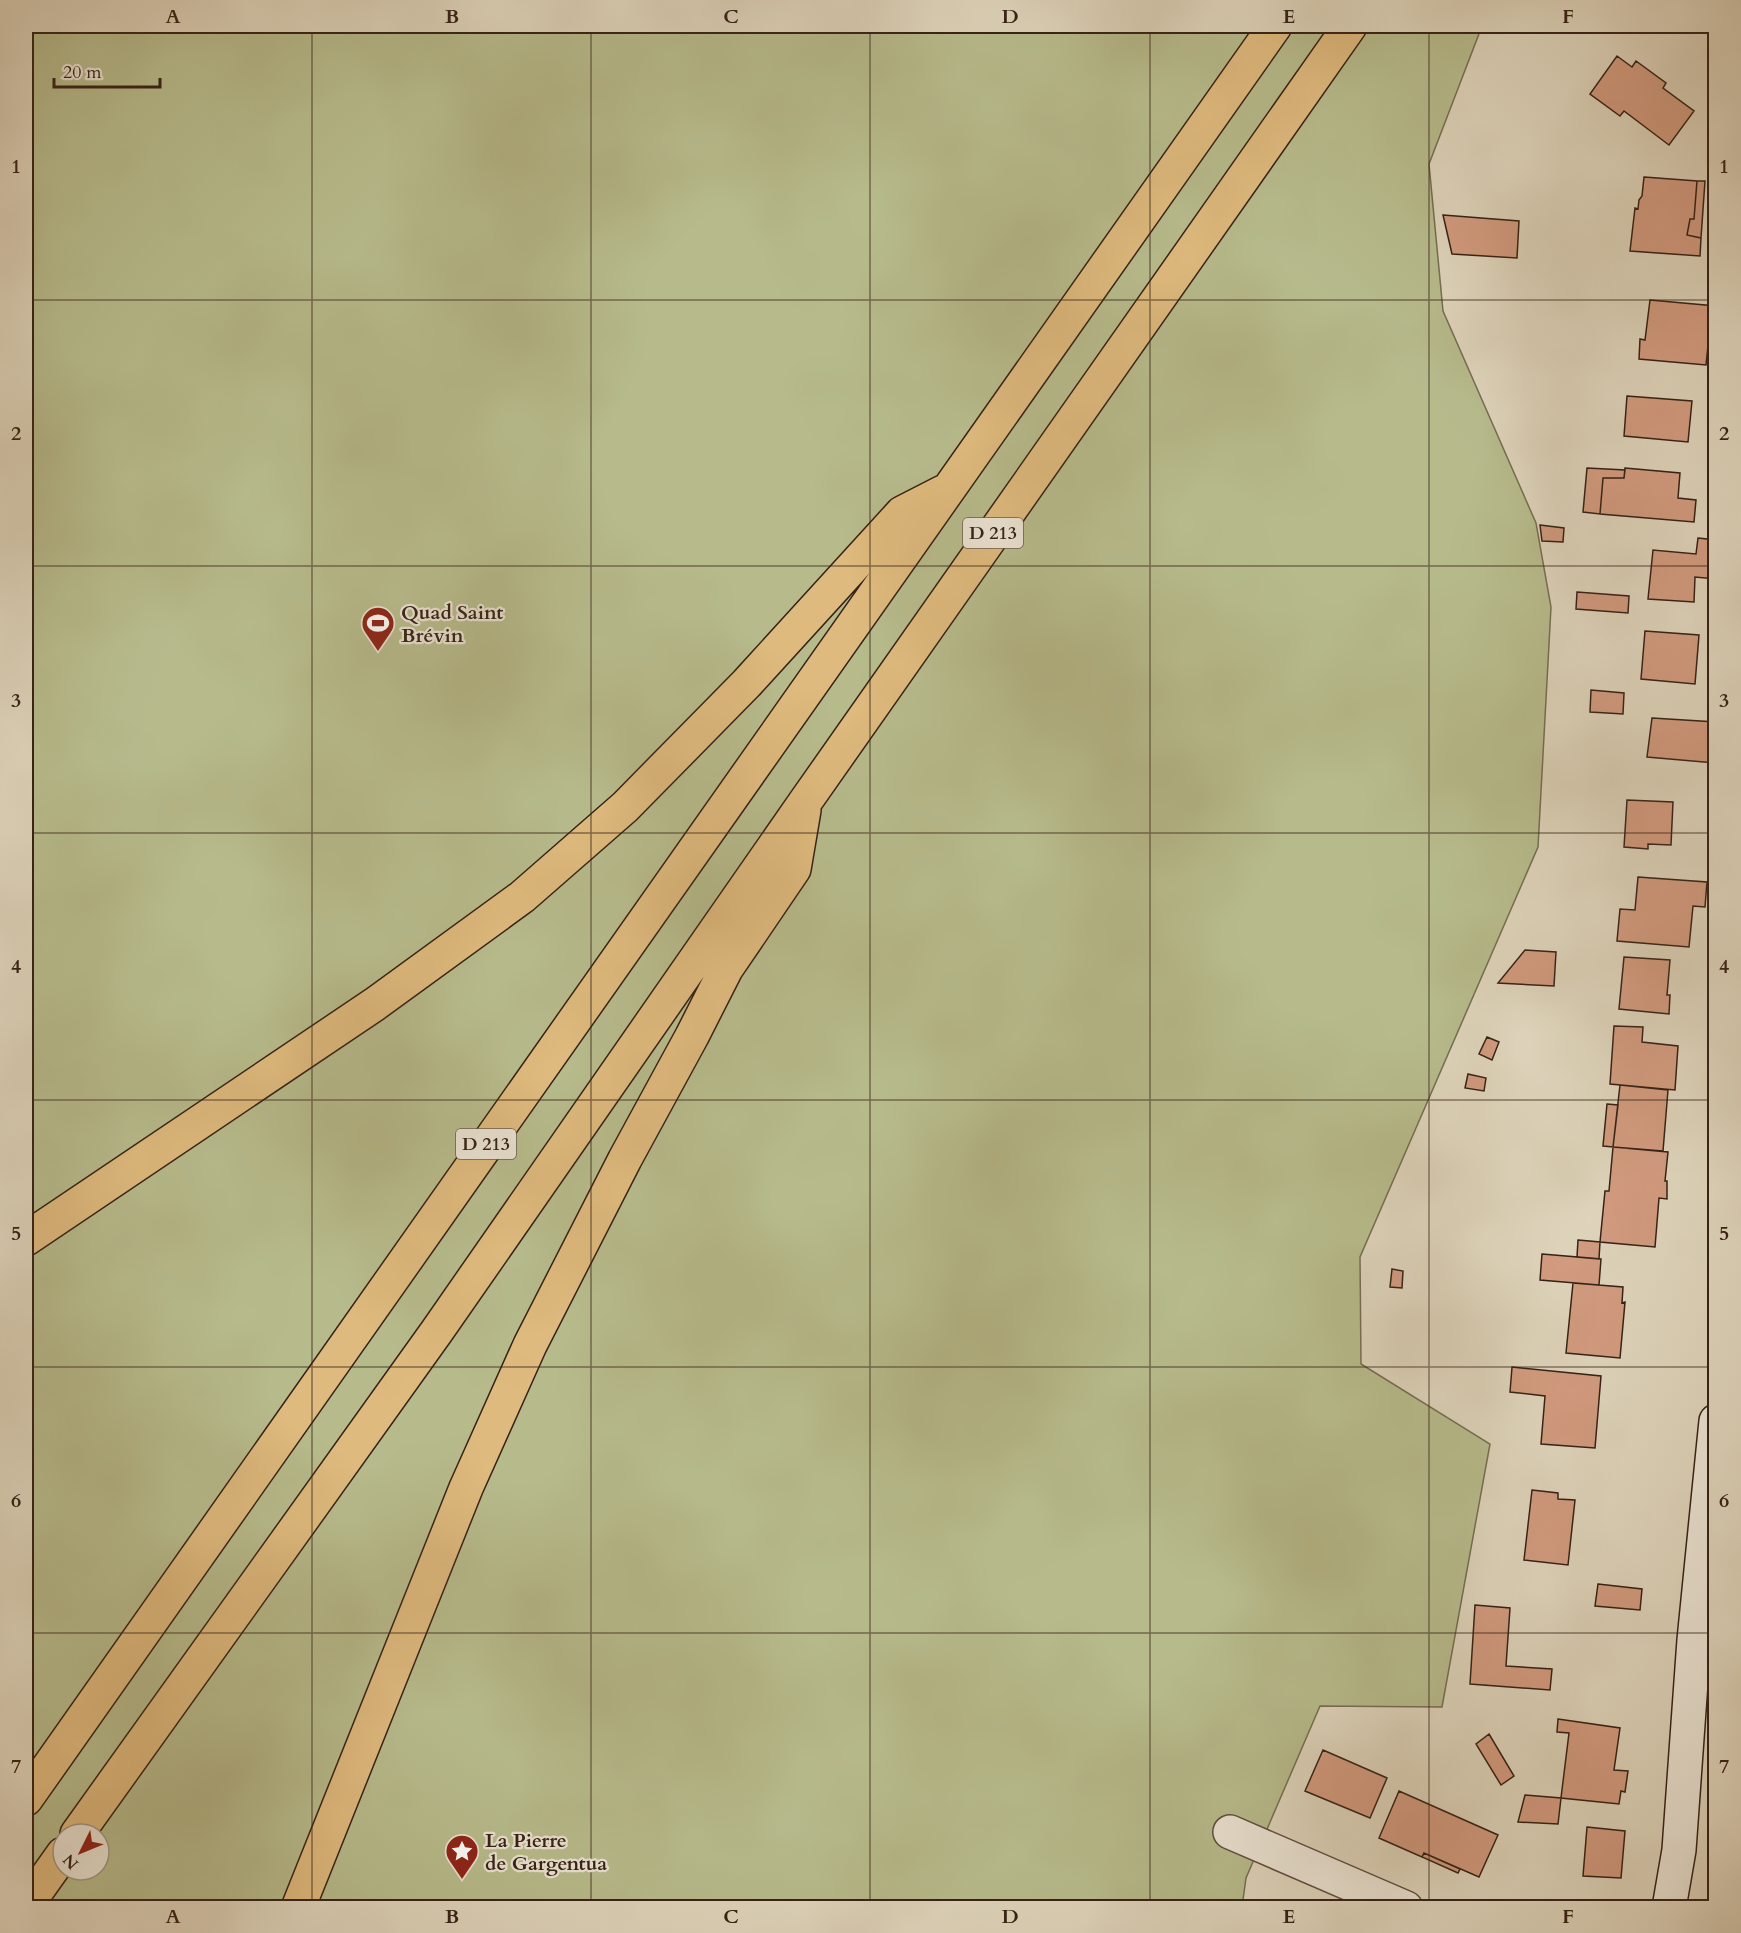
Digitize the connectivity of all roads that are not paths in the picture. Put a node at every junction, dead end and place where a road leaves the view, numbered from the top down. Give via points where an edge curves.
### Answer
1 (1275, 26) edge
2 (1350, 26) edge
3 (947, 490) junction
4 (805, 802) junction
5 (26, 1239) edge
6 (1716, 1420) edge
7 (26, 1799) edge
8 (86, 1822) edge
9 (1230, 1832) dead end
10 (51, 1871) edge
11 (26, 1906) edge
12 (298, 1908) edge
13 (1406, 1908) edge
14 (1669, 1908) edge

1 - 3 highway, D 213
2 - 4 highway, D 213
3 - 5 highway via 902,513 747,684 641,790 522,897 375,1004
3 - 7 highway, D 213
4 - 8 highway, D 213 via 437,1331
4 - 12 highway via 794,869 726,969 530,1345 466,1488
6 - 14 street via 1694,1640 1679,1850
9 - 13 street
10 - 11 highway

